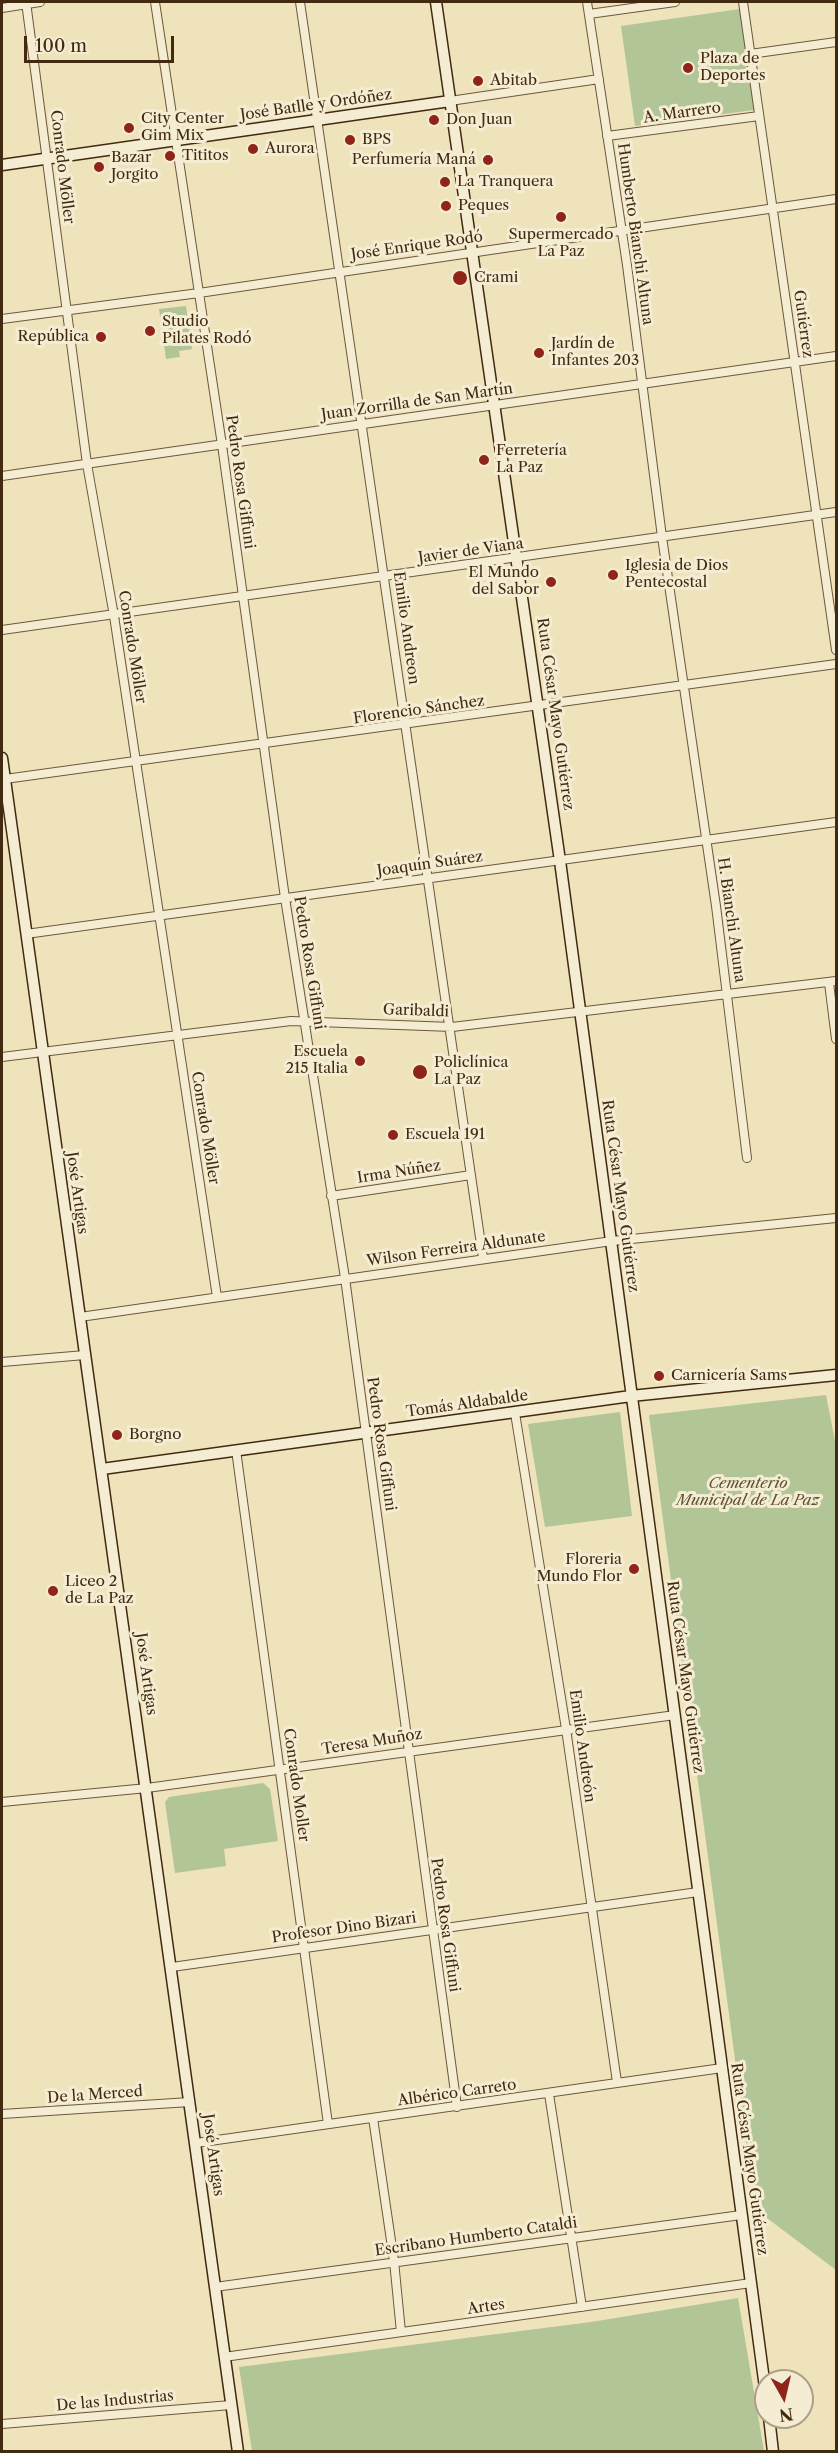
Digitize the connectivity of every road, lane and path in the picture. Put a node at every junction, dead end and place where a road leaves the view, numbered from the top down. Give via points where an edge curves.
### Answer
1 (40, 2) edge
2 (155, 2) edge
3 (300, 2) edge
4 (436, 2) edge
5 (587, 2) edge
6 (675, 2) edge
7 (743, 2) edge
8 (26, 3) edge
9 (2, 8) edge
10 (589, 14) junction
11 (837, 42) edge
12 (750, 54) junction
13 (599, 79) junction
14 (450, 101) junction
15 (759, 116) junction
16 (317, 121) junction
17 (607, 136) junction
18 (174, 140) junction
19 (48, 159) junction
20 (2, 165) edge
21 (837, 199) edge
22 (773, 208) junction
23 (622, 230) junction
24 (472, 252) junction
25 (339, 270) junction
26 (199, 292) junction
27 (65, 310) junction
28 (2, 319) edge
29 (837, 356) edge
30 (795, 362) junction
31 (642, 384) junction
32 (495, 404) junction
33 (362, 424) junction
34 (222, 445) junction
35 (87, 464) junction
36 (2, 476) edge
37 (837, 512) edge
38 (816, 515) junction
39 (662, 537) junction
40 (517, 559) junction
41 (385, 577) junction
42 (242, 597) junction
43 (114, 616) junction
44 (2, 630) edge
45 (837, 650) edge
46 (837, 664) edge
47 (682, 686) junction
48 (539, 706) junction
49 (407, 725) junction
50 (264, 745) junction
51 (2, 758) edge
52 (136, 761) junction
53 (4, 779) junction
54 (837, 822) edge
55 (706, 840) junction
56 (560, 861) junction
57 (430, 878) junction
58 (285, 898) junction
59 (159, 915) junction
60 (27, 934) junction
61 (833, 982) edge
62 (727, 994) junction
63 (580, 1011) junction
64 (303, 1020) junction
65 (452, 1027) junction
66 (177, 1036) junction
67 (837, 1038) edge
68 (42, 1053) junction
69 (2, 1057) edge
70 (747, 1158) dead end
71 (471, 1175) junction
72 (332, 1196) junction
73 (837, 1218) edge
74 (612, 1241) junction
75 (483, 1258) junction
76 (345, 1278) junction
77 (217, 1297) junction
78 (80, 1317) junction
79 (86, 1355) junction
80 (2, 1362) edge
81 (837, 1375) edge
82 (631, 1396) junction
83 (515, 1413) junction
84 (366, 1433) junction
85 (236, 1450) junction
86 (102, 1469) junction
87 (675, 1715) junction
88 (566, 1729) junction
89 (408, 1750) junction
90 (280, 1770) junction
91 (147, 1788) junction
92 (2, 1802) edge
93 (698, 1892) junction
94 (591, 1906) junction
95 (432, 1928) junction
96 (305, 1947) junction
97 (172, 1967) junction
98 (722, 2068) junction
99 (617, 2082) junction
100 (549, 2094) junction
101 (190, 2102) junction
102 (457, 2107) junction
103 (2, 2114) edge
104 (372, 2118) junction
105 (328, 2124) junction
106 (196, 2143) junction
107 (741, 2215) junction
108 (571, 2237) junction
109 (394, 2261) junction
110 (751, 2283) junction
111 (215, 2287) junction
112 (582, 2307) junction
113 (401, 2332) junction
114 (225, 2357) junction
115 (763, 2369) edge
116 (231, 2405) junction
117 (2, 2424) edge
118 (770, 2429) edge
119 (238, 2451) edge
120 (773, 2451) edge

1 - 8 street
2 - 18 street, Pedro Rosa Giffuni
3 - 16 street, Emilio Andreon
4 - 14 street, Ruta César Mayo Gutiérrez
5 - 10 street, Humberto Bianchi Altuna
6 - 10 street
7 - 12 street, Gutiérrez
8 - 9 street
8 - 19 street, Conrado Möller
10 - 13 street, Humberto Bianchi Altuna
11 - 12 street
12 - 15 street, Gutiérrez
13 - 14 street, José Batlle y Ordóñez
13 - 17 street, Humberto Bianchi Altuna
14 - 16 street, José Batlle y Ordóñez
14 - 24 street, Ruta César Mayo Gutiérrez
15 - 17 street, A. Marrero
15 - 22 street, Gutiérrez
16 - 18 street, José Batlle y Ordóñez
16 - 25 street, Emilio Andreon
17 - 23 street, Humberto Bianchi Altuna
18 - 19 street, José Batlle y Ordóñez
18 - 26 street, Pedro Rosa Giffuni
19 - 20 street, José Batlle y Ordóñez
19 - 27 street, Conrado Möller
21 - 22 street, José Enrique Rodó
22 - 23 street, José Enrique Rodó
22 - 30 street, Gutiérrez
23 - 24 street, José Enrique Rodó
23 - 31 street, Humberto Bianchi Altuna
24 - 25 street, José Enrique Rodó
24 - 32 street, Ruta César Mayo Gutiérrez
25 - 26 street, José Enrique Rodó
25 - 33 street, Emilio Andreon
26 - 27 street, José Enrique Rodó
26 - 34 street, Pedro Rosa Giffuni
27 - 28 street, José Enrique Rodó
27 - 35 street, Conrado Möller
29 - 30 street, Juan Zorrilla de San Martín
30 - 31 street, Juan Zorrilla de San Martín
30 - 38 street, Gutiérrez
31 - 32 street, Juan Zorrilla de San Martín
31 - 39 street, Humberto Bianchi Altuna
32 - 33 street, Juan Zorrilla de San Martín
32 - 40 street, Ruta César Mayo Gutiérrez
33 - 34 street, Juan Zorrilla de San Martín
33 - 41 street, Emilio Andreon
34 - 35 street, Juan Zorrilla de San Martín
34 - 42 street, Pedro Rosa Giffuni
35 - 36 street, Juan Zorrilla de San Martín
35 - 43 street, Conrado Möller
37 - 38 street, Javier de Viana
38 - 39 street, Javier de Viana
38 - 45 street, Gutiérrez
39 - 40 street, Javier de Viana
39 - 47 street, Humberto Bianchi Altuna
40 - 41 street, Javier de Viana
40 - 48 street, Ruta César Mayo Gutiérrez
41 - 42 street, Javier de Viana
41 - 49 street, Emilio Andreon
42 - 43 street, Javier de Viana
42 - 50 street, Pedro Rosa Giffuni
43 - 44 street, Javier de Viana
43 - 52 street, Conrado Möller
46 - 47 street, Florencio Sánchez
47 - 48 street, Florencio Sánchez
47 - 55 street, H. Bianchi Altuna
48 - 49 street, Florencio Sánchez
48 - 56 street, Ruta César Mayo Gutiérrez
49 - 50 street, Florencio Sánchez
49 - 57 street, Emilio Andreon
50 - 52 street, Florencio Sánchez
50 - 58 street, Pedro Rosa Giffuni
51 - 53 street, José Artigas
52 - 53 street, Florencio Sánchez
52 - 59 street, Conrado Möller
53 - 60 street, José Artigas
54 - 55 street, Joaquín Suárez
55 - 56 street, Joaquín Suárez
55 - 62 street, H. Bianchi Altuna
56 - 57 street, Joaquín Suárez
56 - 63 street, Ruta César Mayo Gutiérrez
57 - 58 street, Joaquín Suárez
57 - 65 street, Emilio Andreon
58 - 59 street, Joaquín Suárez
58 - 64 street, Pedro Rosa Giffuni
59 - 60 street, Joaquín Suárez
59 - 66 street, Conrado Möller
60 - 68 street, José Artigas
61 - 62 street, Garibaldi
61 - 67 street
62 - 63 street, Garibaldi
62 - 70 street, H. Bianchi Altuna
63 - 65 street, Garibaldi
63 - 74 street, Ruta César Mayo Gutiérrez
64 - 65 street, Garibaldi
64 - 66 street, Garibaldi
64 - 72 street, Pedro Rosa Giffuni
65 - 71 street, Emilio Andreon
66 - 68 street, Garibaldi
66 - 77 street, Conrado Möller
68 - 69 street, Garibaldi
68 - 78 street, José Artigas
71 - 72 street, Irma Núñez
71 - 75 street, Emilio Andreon
72 - 76 street, Pedro Rosa Giffuni
73 - 74 street, Wilson Ferreira Aldunate
74 - 75 street, Wilson Ferreira Aldunate
74 - 82 street, Ruta César Mayo Gutiérrez
75 - 76 street, Wilson Ferreira Aldunate
76 - 77 street, Wilson Ferreira Aldunate
76 - 84 street, Pedro Rosa Giffuni
77 - 78 street, Wilson Ferreira Aldunate
78 - 79 street, José Artigas
79 - 80 street
79 - 86 street, José Artigas
81 - 82 street, Tomás Aldabalde
82 - 83 street, Tomás Aldabalde
82 - 87 street, Ruta César Mayo Gutiérrez
83 - 84 street, Tomás Aldabalde
83 - 88 street, Emilio Andreón
84 - 85 street, Tomás Aldabalde
84 - 89 street, Pedro Rosa Giffuni
85 - 86 street, Tomás Aldabalde
85 - 90 street, Conrado Moller
86 - 91 street, José Artigas
87 - 88 street, Teresa Muñoz
87 - 93 street, Ruta César Mayo Gutiérrez
88 - 89 street, Teresa Muñoz
88 - 94 street, Emilio Andreón
89 - 90 street, Teresa Muñoz
89 - 95 street, Pedro Rosa Giffuni
90 - 91 street, Teresa Muñoz
90 - 96 street, Conrado Moller
91 - 92 street, Teresa Muñoz
91 - 97 street, José Artigas
93 - 94 street, Profesor Dino Bizari
93 - 98 street, Ruta César Mayo Gutiérrez
94 - 95 street, Profesor Dino Bizari
94 - 99 street, Emilio Andreón
95 - 96 street, Profesor Dino Bizari
95 - 102 street, Pedro Rosa Giffuni
96 - 97 street, Profesor Dino Bizari
96 - 105 street, Conrado Moller
97 - 101 street, José Artigas
98 - 99 street, Albérico Carreto
98 - 107 street, Ruta César Mayo Gutiérrez
99 - 100 street, Albérico Carreto
100 - 102 street, Albérico Carreto
100 - 108 street
101 - 103 street, De la Merced
101 - 106 street, José Artigas
102 - 104 street, Albérico Carreto
104 - 105 street, Albérico Carreto
104 - 109 street
105 - 106 street, Albérico Carreto
106 - 111 street, José Artigas
107 - 108 street, Escribano Humberto Cataldi
107 - 110 street, Ruta César Mayo Gutiérrez
108 - 109 street, Escribano Humberto Cataldi
108 - 112 street
109 - 111 street, Escribano Humberto Cataldi
109 - 113 street
110 - 112 street, Artes
110 - 115 street, Ruta César Mayo Gutiérrez
111 - 114 street, José Artigas
112 - 113 street, Artes
113 - 114 street, Artes
114 - 116 street, José Artigas
116 - 117 street, De las Industrias
116 - 119 street, José Artigas
118 - 120 street

